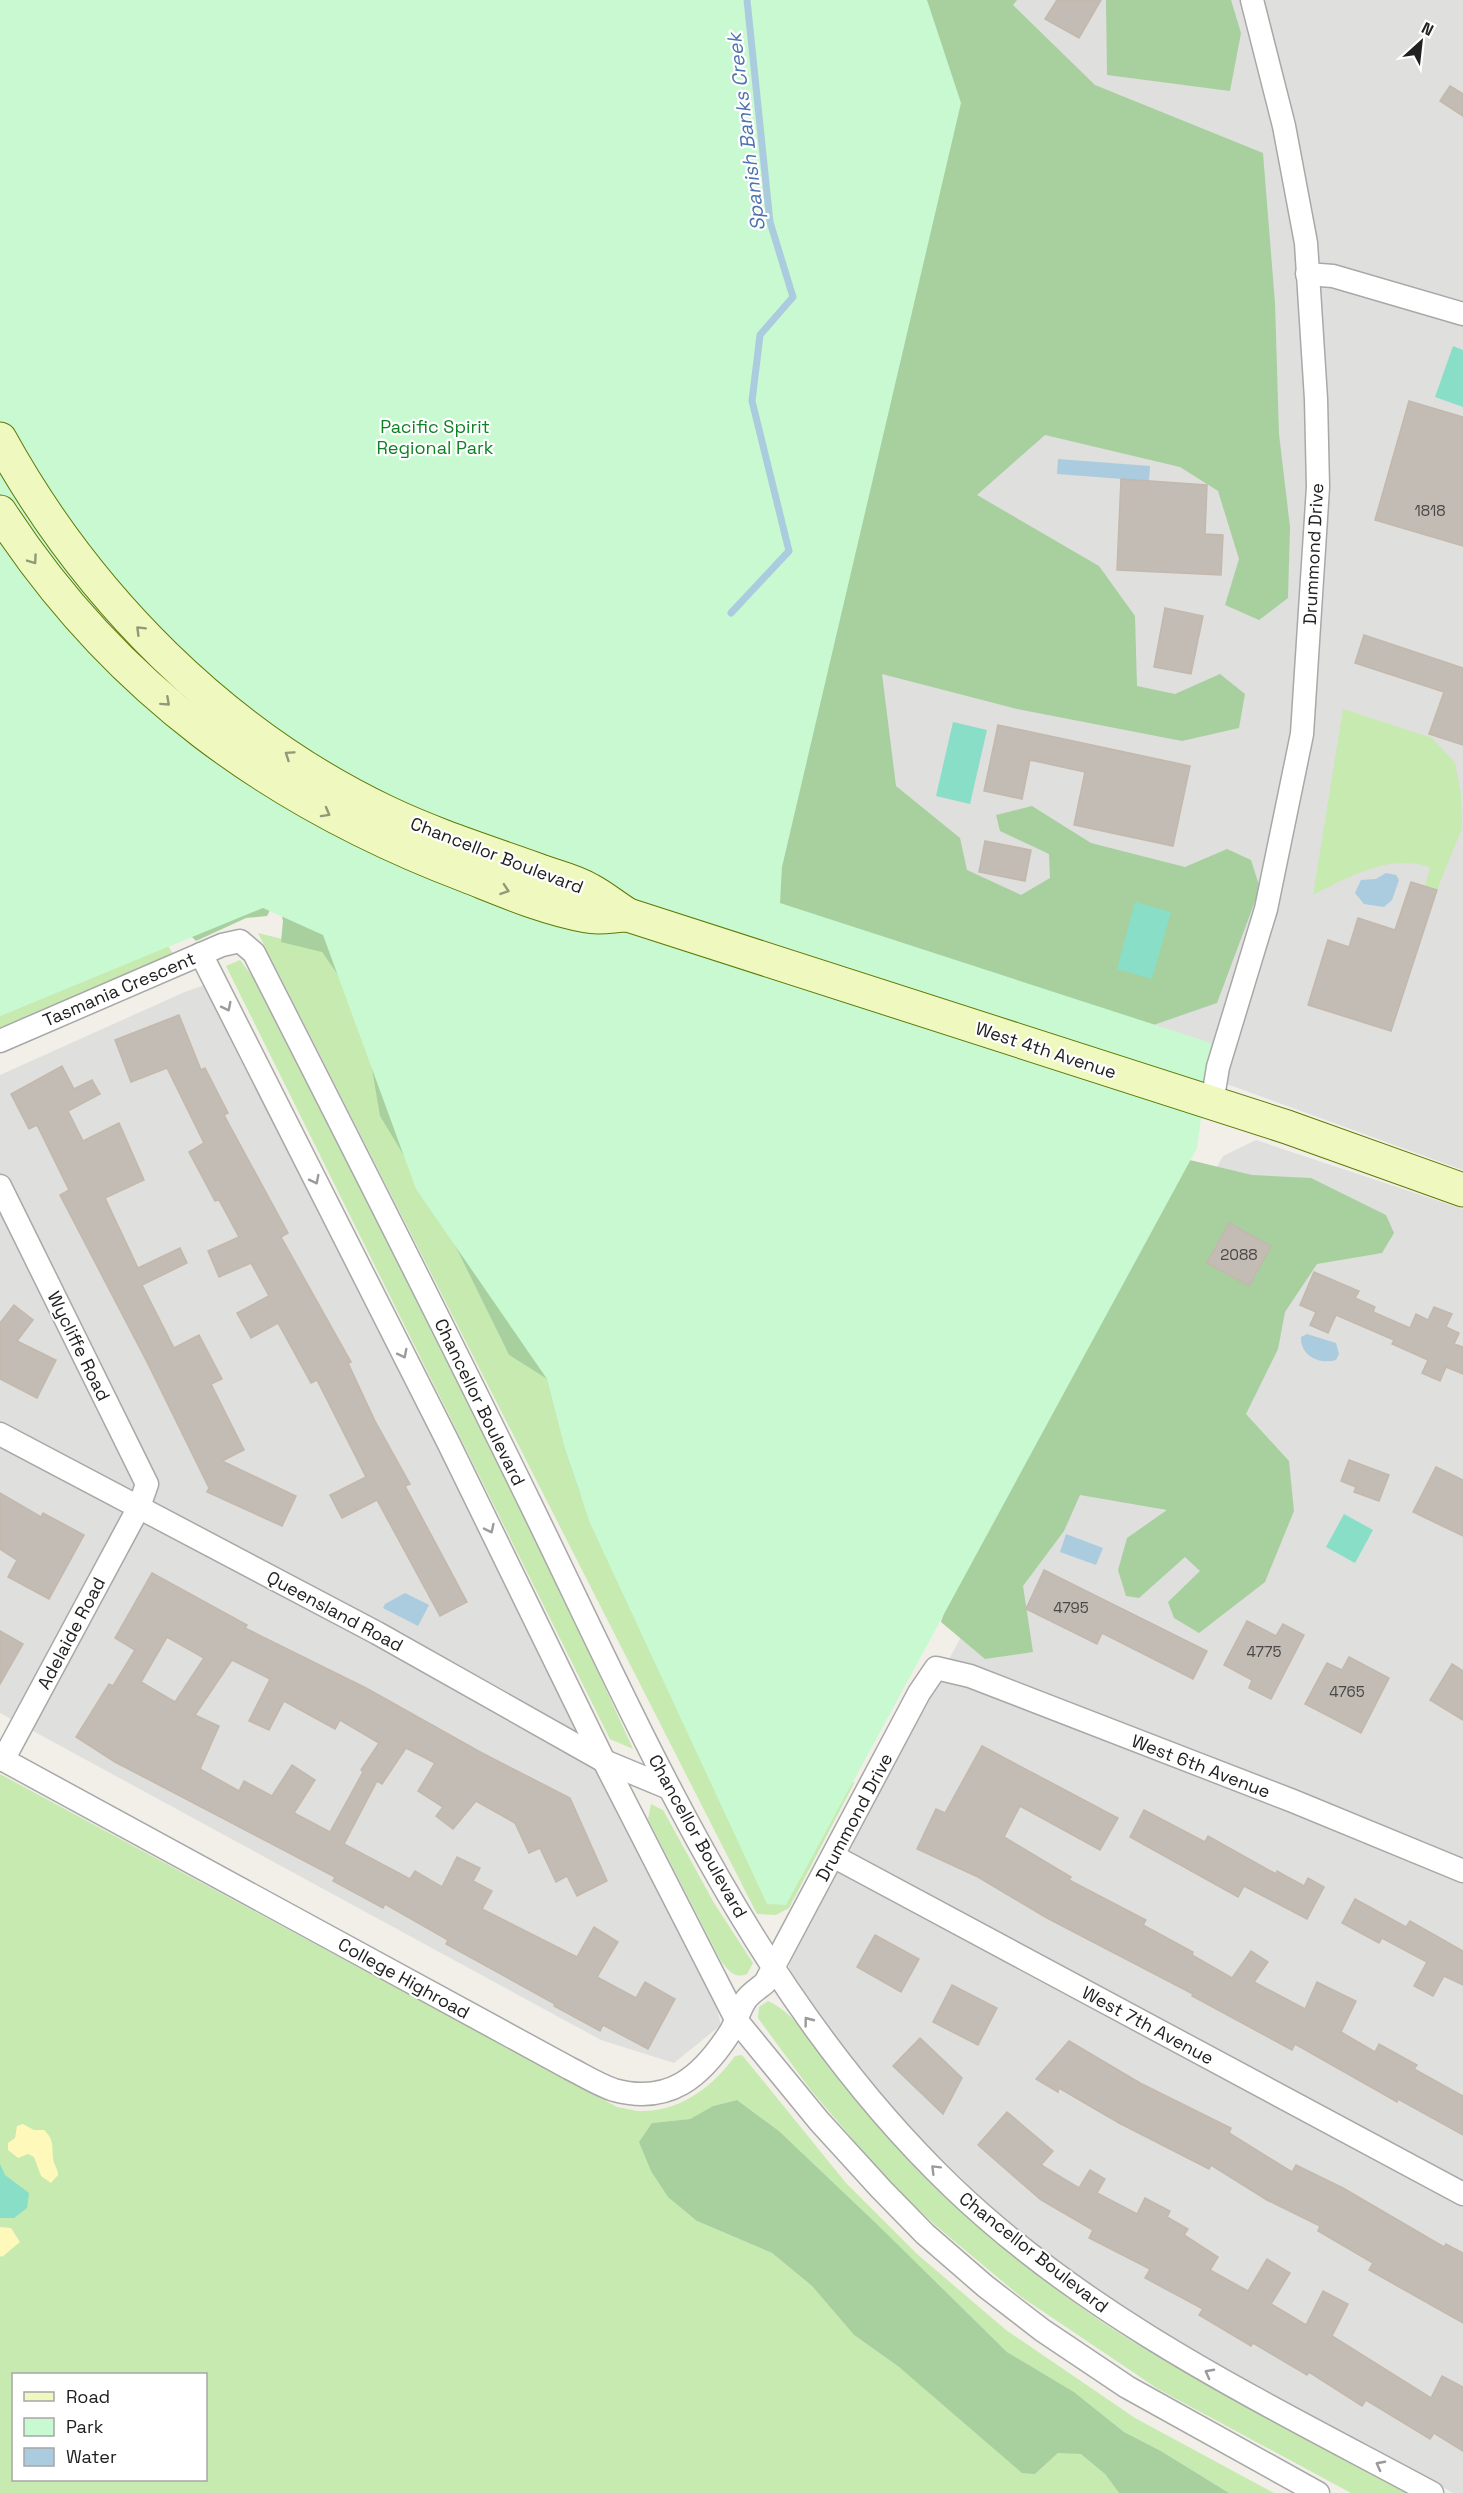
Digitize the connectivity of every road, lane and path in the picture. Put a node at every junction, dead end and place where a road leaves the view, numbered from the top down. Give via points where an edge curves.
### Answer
1 (1252, 0) edge
2 (1307, 274) junction
3 (1463, 314) edge
4 (0, 439) edge
5 (0, 512) edge
6 (628, 915) junction
7 (240, 941) joint
8 (201, 954) junction
9 (0, 1041) edge
10 (1212, 1103) junction
11 (0, 1186) edge
12 (1463, 1190) edge
13 (0, 1434) edge
14 (140, 1507) junction
15 (936, 1668) joint
16 (1, 1759) edge
17 (604, 1761) junction
18 (669, 1788) junction
19 (833, 1856) junction
20 (1463, 1871) edge
21 (772, 1966) junction
22 (737, 2021) junction
23 (1463, 2194) edge
24 (1318, 2493) edge
25 (1432, 2493) edge

1 - 2 street, Drummond Drive via 1284,126 1306,243
2 - 3 street via 1333,276
2 - 10 street, Drummond Drive via 1318,487 1302,734 1266,909 1218,1066
6 -> 4 main road, Chancellor Boulevard via 589,889 387,812 336,785 255,732 187,677 129,619 83,566
5 -> 6 main road, Chancellor Boulevard via 47,580 95,636 185,719 254,770 371,837 430,862 588,917
6 - 10 main road, West 4th Avenue
7 - 8 street, Tasmania Crescent
7 - 18 street, Chancellor Boulevard via 254,953 465,1369
8 - 9 street, Tasmania Crescent
8 -> 17 street
10 - 12 main road, West 4th Avenue
11 - 14 street, Wycliffe Road via 147,1484
13 - 14 street, Queensland Road
14 - 16 street, Adelaide Road
14 - 17 street, Queensland Road via 377,1633
15 - 19 street, Drummond Drive
15 - 20 street, West 6th Avenue via 970,1676
16 - 22 street, College Highroad via 613,2090 653,2093 685,2082 700,2072
17 - 18 street, Queensland Road
17 - 22 street
18 - 21 street, Chancellor Boulevard via 718,1879
19 - 21 street, Drummond Drive
19 - 23 street, West 7th Avenue
21 - 22 street, College Highroad via 765,1983 745,1999
25 -> 21 street, Chancellor Boulevard via 1134,2329 1011,2238 954,2189 900,2134 844,2070
22 - 24 street via 881,2190 985,2286 1127,2387

